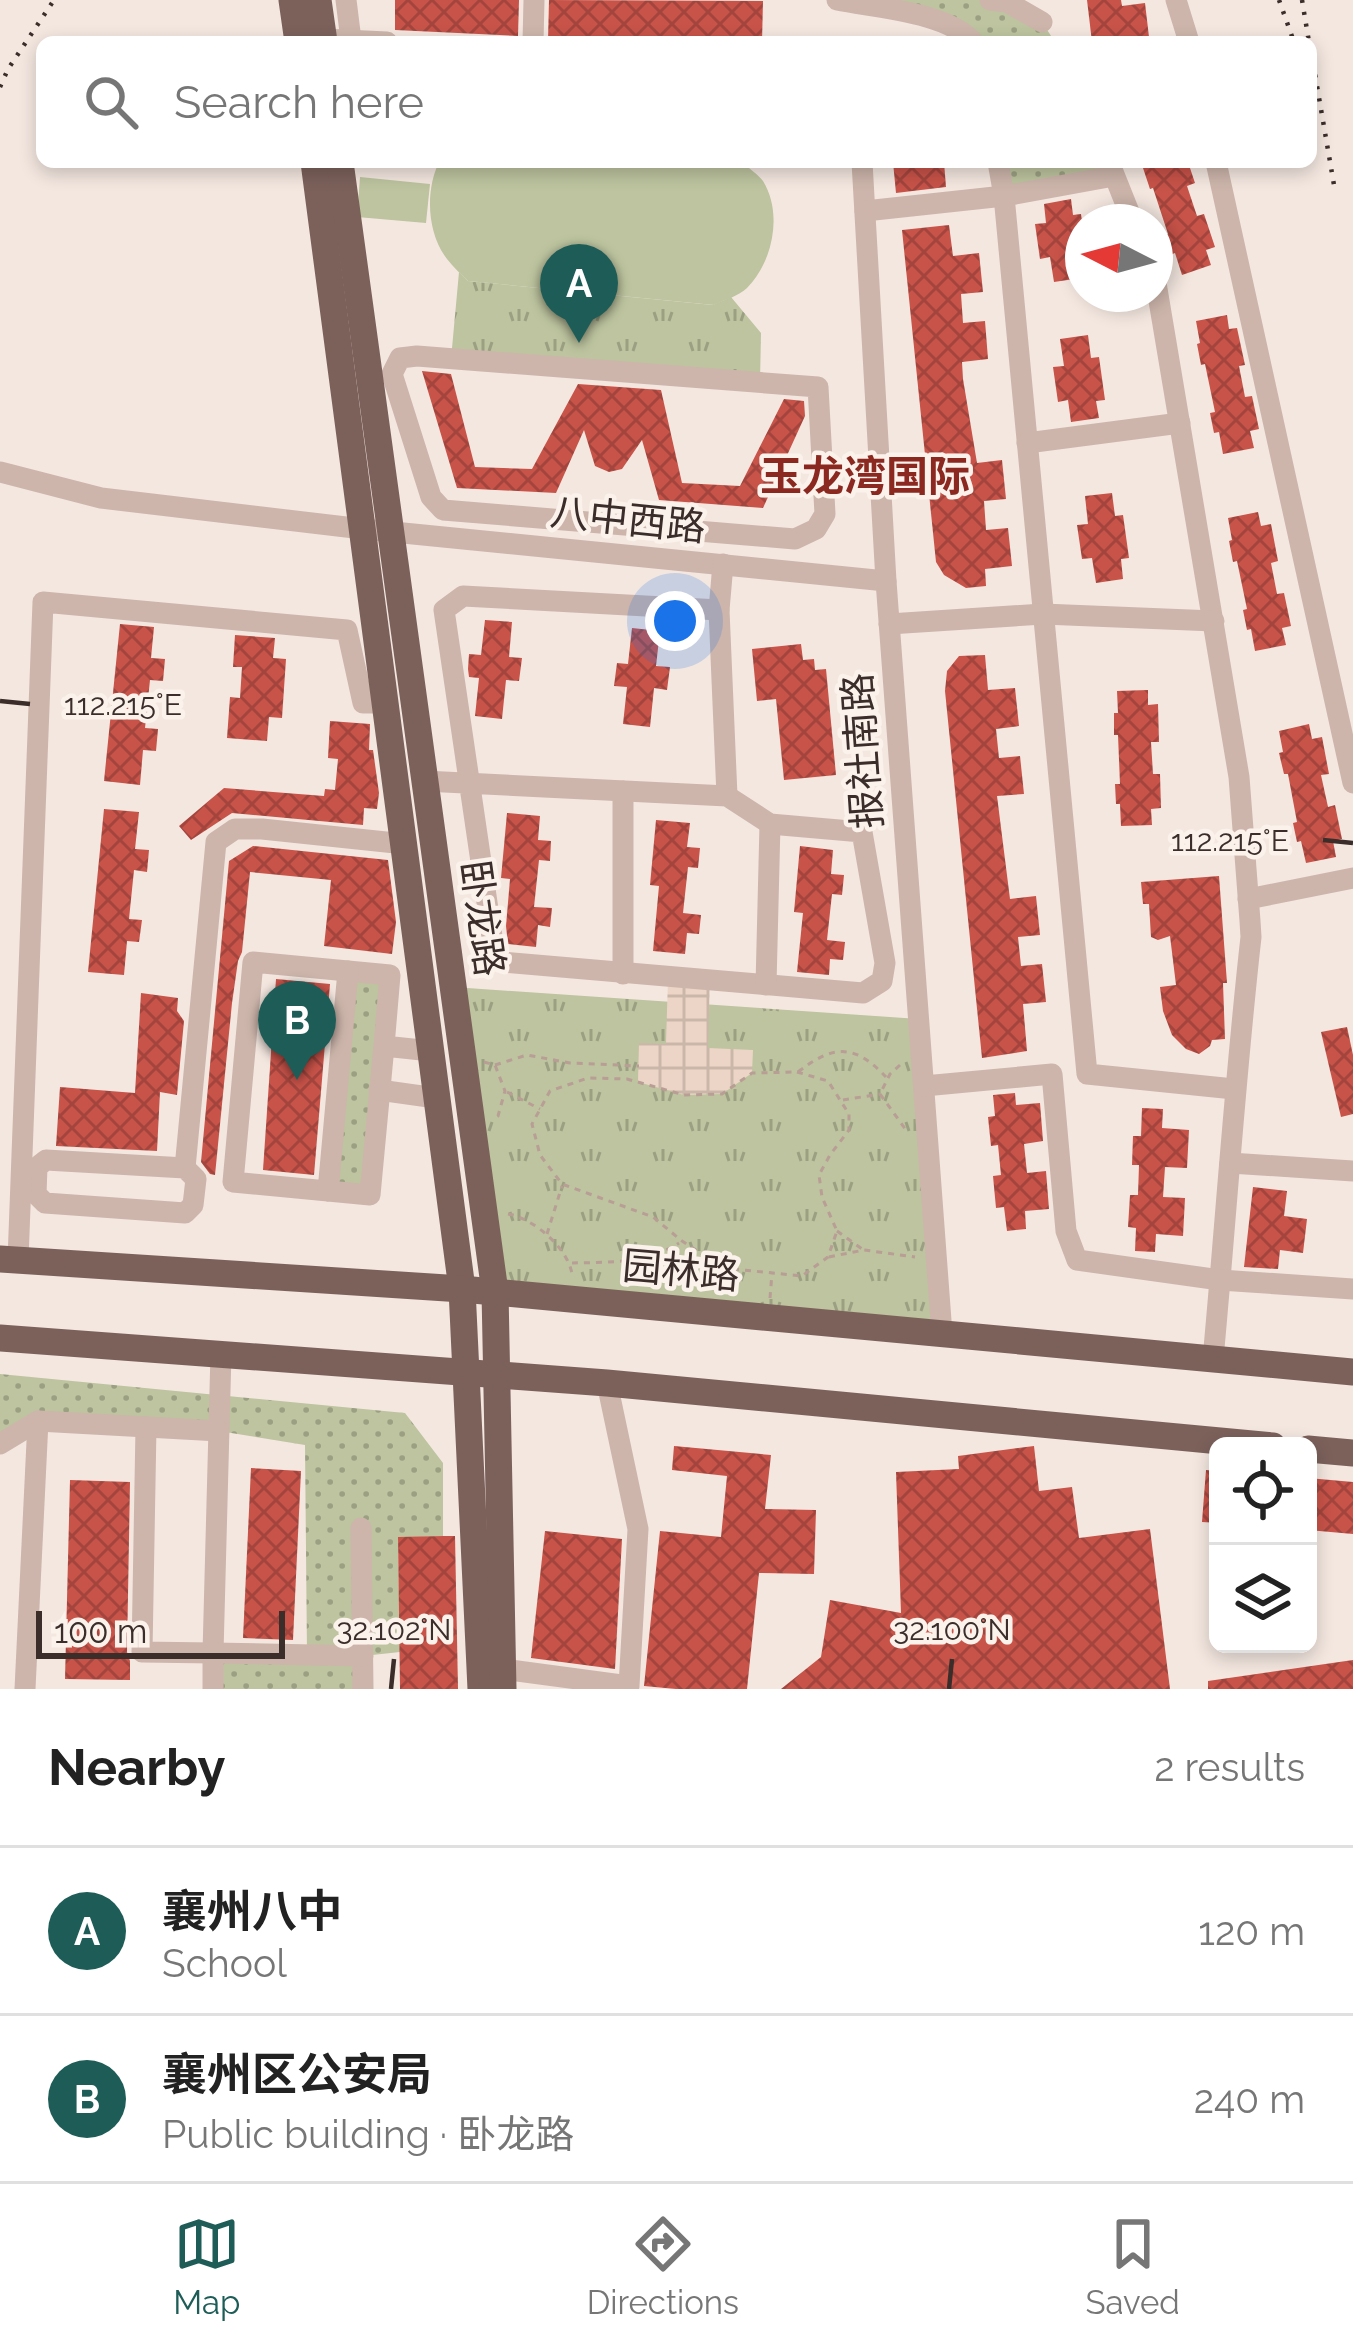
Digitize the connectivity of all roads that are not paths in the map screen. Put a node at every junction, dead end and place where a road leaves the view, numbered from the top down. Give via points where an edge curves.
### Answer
1 (292, 0) edge
2 (318, 0) edge
3 (346, 0) edge
4 (534, 0) edge
5 (837, 0) edge
6 (990, 0) edge
7 (1027, 0) edge
8 (1176, 0) edge
9 (1042, 22) junction
10 (320, 36) edge
11 (323, 36) edge
12 (327, 36) edge
13 (532, 36) edge
14 (966, 36) edge
15 (1051, 36) edge
16 (1187, 36) edge
17 (315, 168) edge
18 (341, 168) edge
19 (862, 168) edge
20 (999, 168) edge
21 (1217, 168) edge
22 (1112, 169) edge
23 (1004, 196) junction
24 (1126, 204) edge
25 (865, 211) junction
26 (1161, 312) edge
27 (1180, 423) junction
28 (1027, 443) junction
29 (0, 472) edge
30 (611, 523) junction
31 (376, 530) junction
32 (609, 553) junction
33 (723, 564) junction
34 (886, 581) junction
35 (719, 610) junction
36 (1043, 614) junction
37 (1214, 621) junction
38 (889, 625) junction
39 (387, 704) junction
40 (424, 781) junction
41 (1353, 783) edge
42 (471, 784) junction
43 (623, 791) junction
44 (728, 796) junction
45 (770, 824) junction
46 (405, 844) junction
47 (1353, 878) edge
48 (1249, 899) junction
49 (348, 971) junction
50 (623, 974) junction
51 (766, 985) junction
52 (384, 1046) junction
53 (431, 1051) junction
54 (1052, 1074) junction
55 (1087, 1074) junction
56 (924, 1086) junction
57 (1234, 1089) junction
58 (380, 1090) junction
59 (436, 1098) junction
60 (1231, 1163) junction
61 (185, 1168) junction
62 (1353, 1171) edge
63 (29, 1184) junction
64 (328, 1191) junction
65 (9, 1260) edge
66 (1220, 1280) junction
67 (1353, 1288) edge
68 (462, 1289) junction
69 (495, 1292) junction
70 (942, 1334) junction
71 (0, 1338) edge
72 (221, 1353) junction
73 (1213, 1359) junction
74 (467, 1372) junction
75 (1353, 1372) edge
76 (497, 1375) junction
77 (607, 1383) junction
78 (38, 1421) junction
79 (146, 1427) junction
80 (219, 1431) junction
81 (1209, 1440) edge
82 (0, 1444) edge
83 (1317, 1450) edge
84 (1353, 1454) edge
85 (361, 1528) dead end
86 (213, 1653) junction
87 (363, 1656) junction
88 (507, 1679) edge
89 (25, 1689) edge
90 (213, 1689) edge
91 (363, 1689) edge
92 (481, 1689) edge

1 - 10 main road
2 - 11 main road
3 - 12 street
4 - 13 street
5 - 14 street via 948,22
6 - 9 street
7 - 9 street
8 - 16 street
9 - 15 street
17 - 31 main road, 卧龙路
18 - 31 main road, 卧龙路
19 - 25 street, 报社南路
20 - 23 street
21 - 41 street
22 - 23 street
22 - 24 street
23 - 25 street
23 - 28 street
25 - 34 street, 报社南路
26 - 27 street
27 - 28 street
27 - 37 street
28 - 36 street
29 - 31 street, 八中西路 via 100,498
30 - 30 street via 795,539 816,529 825,514 818,387 400,358 392,374 431,497 443,510
30 - 32 street
31 - 32 street, 八中西路
31 - 39 main road, 卧龙路
31 - 40 main road, 卧龙路
32 - 33 street, 八中西路
33 - 34 street, 八中西路
33 - 35 street
34 - 38 street, 报社南路
35 - 42 street via 463,596 444,610
35 - 44 street
36 - 37 street
36 - 38 street
36 - 55 street
37 - 48 street
38 - 56 street, 报社南路
39 - 46 main road, 卧龙路
39 - 63 street via 363,703 347,630 43,602
40 - 42 street
40 - 69 main road, 卧龙路
42 - 43 street
42 - 50 street via 502,962
43 - 44 street
43 - 50 street
44 - 45 street
45 - 51 street
45 - 51 street via 862,832 885,963 882,981 863,993
46 - 53 main road, 卧龙路
46 - 61 street via 262,829 235,829 216,842
47 - 48 street
48 - 57 street
49 - 52 street via 390,975
49 - 64 street
49 - 64 street via 254,962 233,1182
50 - 51 street
52 - 53 street
52 - 58 street
53 - 59 main road, 卧龙路
54 - 55 street
54 - 56 street
54 - 66 street via 1066,1231 1077,1260
55 - 57 street
56 - 70 street, 报社南路
57 - 60 street
58 - 59 street
58 - 64 street via 370,1195
59 - 68 main road, 卧龙路
60 - 62 street
60 - 66 street
61 - 63 street via 46,1160
61 - 63 street via 196,1179 185,1213 44,1203
63 - 65 street
65 - 68 main road, 园林路
66 - 67 street
66 - 73 street
68 - 69 main road, 园林路
68 - 74 main road, 卧龙路
69 - 70 main road, 园林路
69 - 76 main road, 卧龙路
70 - 73 main road, 园林路
71 - 72 main road
72 - 74 main road
72 - 80 street
73 - 75 main road, 园林路
74 - 76 main road
74 - 92 main road, 卧龙路
76 - 77 main road
76 - 88 main road, 卧龙路
77 - 81 main road
77 - 88 street via 638,1529 628,1686
78 - 79 street
78 - 82 street
78 - 89 street
79 - 80 street
79 - 86 street via 142,1652
80 - 86 street
83 - 84 main road
85 - 87 street
86 - 87 street
86 - 90 street
87 - 91 street

